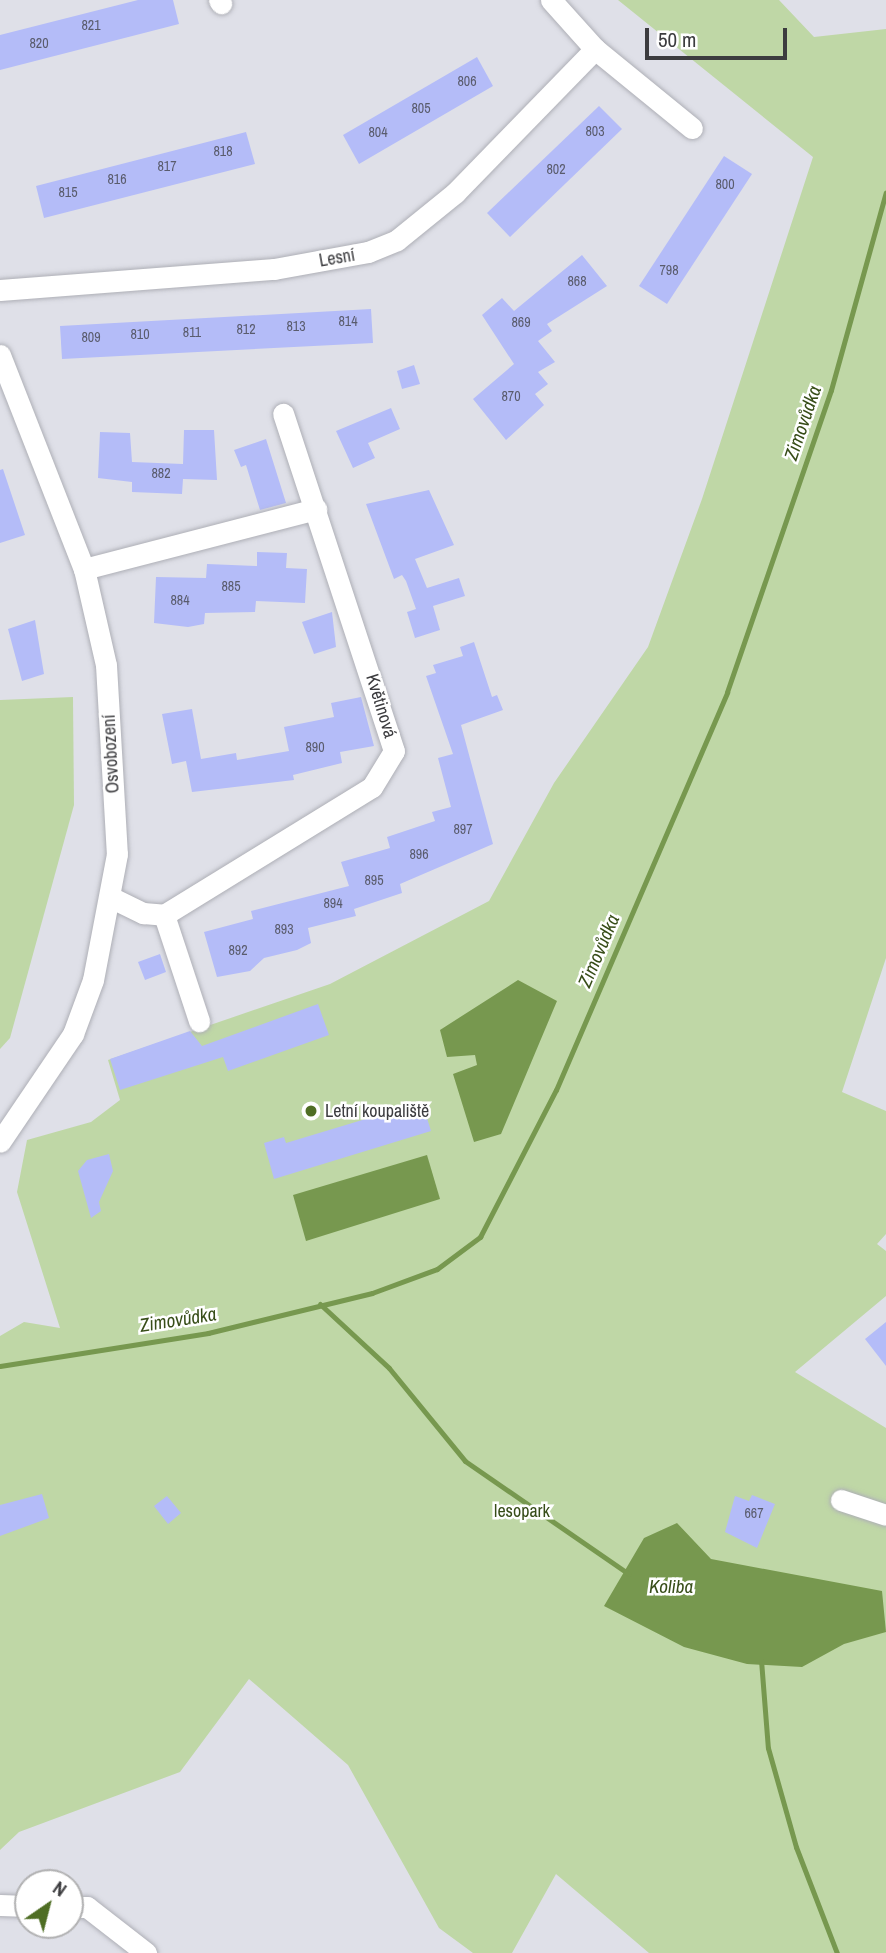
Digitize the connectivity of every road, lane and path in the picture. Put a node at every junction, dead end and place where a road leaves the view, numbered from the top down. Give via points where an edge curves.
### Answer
1 (551, 0) edge
2 (595, 48) junction
3 (692, 128) dead end
4 (0, 290) edge
5 (0, 355) edge
6 (283, 414) dead end
7 (316, 509) junction
8 (84, 569) junction
9 (110, 897) junction
10 (164, 915) junction
11 (199, 1021) dead end
12 (0, 1142) edge
13 (841, 1500) dead end
14 (886, 1515) edge
15 (84, 1908) edge
16 (146, 1953) edge

1 - 2 street
2 - 3 street
2 - 4 street, Lesní via 455,193 378,248 274,269
5 - 8 street, Osvobození
6 - 7 street, Květinová
7 - 8 street
7 - 10 street, Květinová via 394,751 372,787
8 - 9 street, Osvobození via 106,665 117,853
9 - 10 street via 144,914
9 - 12 street, Osvobození via 93,980 74,1034
10 - 11 street
13 - 14 street
15 - 16 street

